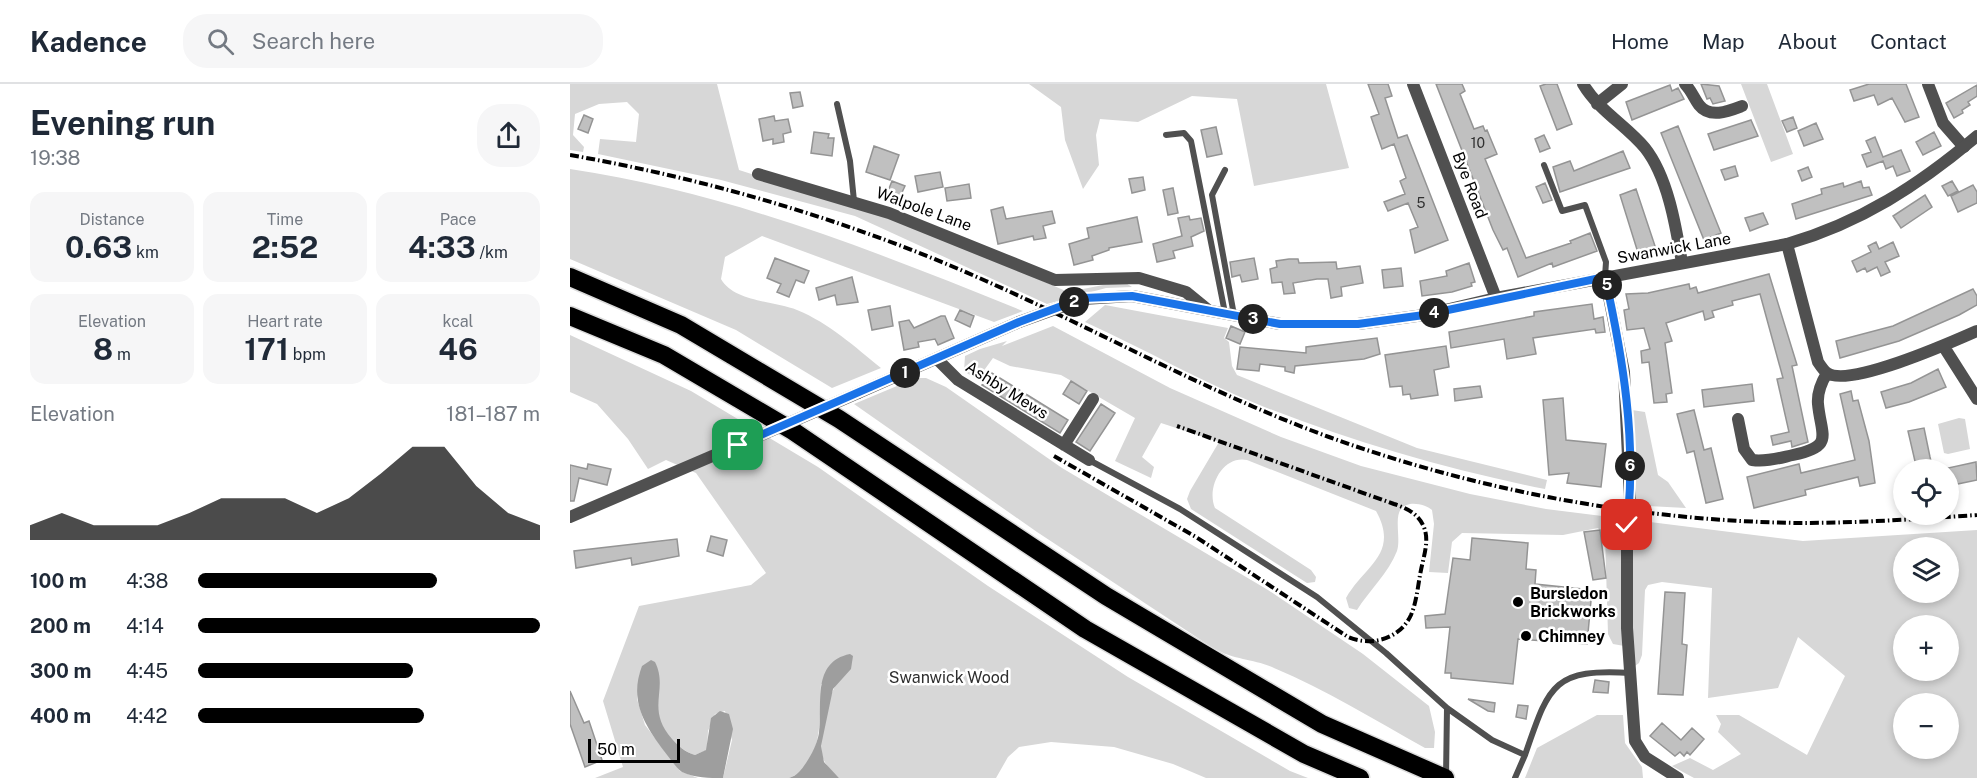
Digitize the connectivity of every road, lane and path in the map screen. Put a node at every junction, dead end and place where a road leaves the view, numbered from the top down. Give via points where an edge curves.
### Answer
1 (1413, 84) edge
2 (1584, 84) edge
3 (1622, 84) edge
4 (1685, 84) edge
5 (1928, 84) edge
6 (837, 104) dead end
7 (1597, 104) junction
8 (1742, 106) dead end
9 (1166, 135) dead end
10 (1977, 136) edge
11 (1964, 147) junction
12 (1544, 165) dead end
13 (1225, 170) dead end
14 (758, 174) dead end
15 (854, 201) junction
16 (1787, 244) junction
17 (1682, 263) junction
18 (570, 277) edge
19 (1605, 277) junction
20 (1075, 280) joint
21 (1496, 298) junction
22 (1208, 309) junction
23 (1229, 314) junction
24 (570, 316) edge
25 (1977, 331) edge
26 (1944, 347) junction
27 (937, 358) junction
28 (1827, 373) junction
29 (1093, 399) dead end
30 (1977, 399) edge
31 (1738, 419) dead end
32 (1064, 445) junction
33 (1089, 460) joint
34 (570, 517) edge
35 (1631, 673) junction
36 (1447, 708) junction
37 (1525, 755) junction
38 (1360, 778) edge
39 (1446, 778) edge
40 (1515, 778) edge
41 (1678, 778) edge

1 - 21 street, Bye Road
2 - 7 street
3 - 7 street
4 - 8 street via 1706,110 1718,113
5 - 11 street via 1944,123
6 - 15 lane
7 - 17 street via 1638,141 1653,162 1673,213
9 - 23 lane via 1184,133 1193,147
10 - 11 street, Swanwick Lane
11 - 16 street, Swanwick Lane via 1887,203 1851,222
12 - 19 lane via 1562,211 1585,205 1606,261
13 - 23 lane via 1212,195
14 - 15 street, Walpole Lane
15 - 20 street, Walpole Lane via 1055,280
16 - 17 street, Swanwick Lane
16 - 28 street via 1818,362
17 - 19 street, Swanwick Lane
18 - 39 highway via 681,325 839,419 1106,596 1322,724
19 - 21 street, Swanwick Lane
19 - 35 street, bridge via 1624,372 1630,500 1626,611
20 - 22 street, Swanwick Lane via 1139,278 1186,292
21 - 23 street, Swanwick Lane via 1424,315 1358,324 1280,324
22 - 23 street, Swanwick Lane
22 - 27 street, Swanwick Lane, bridge via 1132,296 1083,298
24 - 38 highway via 664,355 764,413 1085,629 1304,754
25 - 26 street
26 - 28 street via 1843,377
26 - 30 street
27 - 32 street, Ashby Mews via 958,380
27 - 34 street, Swanwick Lane, bridge
28 - 31 street via 1818,403 1824,433 1820,444 1808,452 1764,462 1752,460 1744,449
29 - 32 street
32 - 33 street, Ashby Mews
33 - 36 lane via 1180,509 1317,597
35 - 37 lane via 1588,672 1556,686 1542,706
35 - 41 street via 1638,747 1652,763
36 - 37 lane via 1492,740
36 - 39 lane
37 - 40 lane

